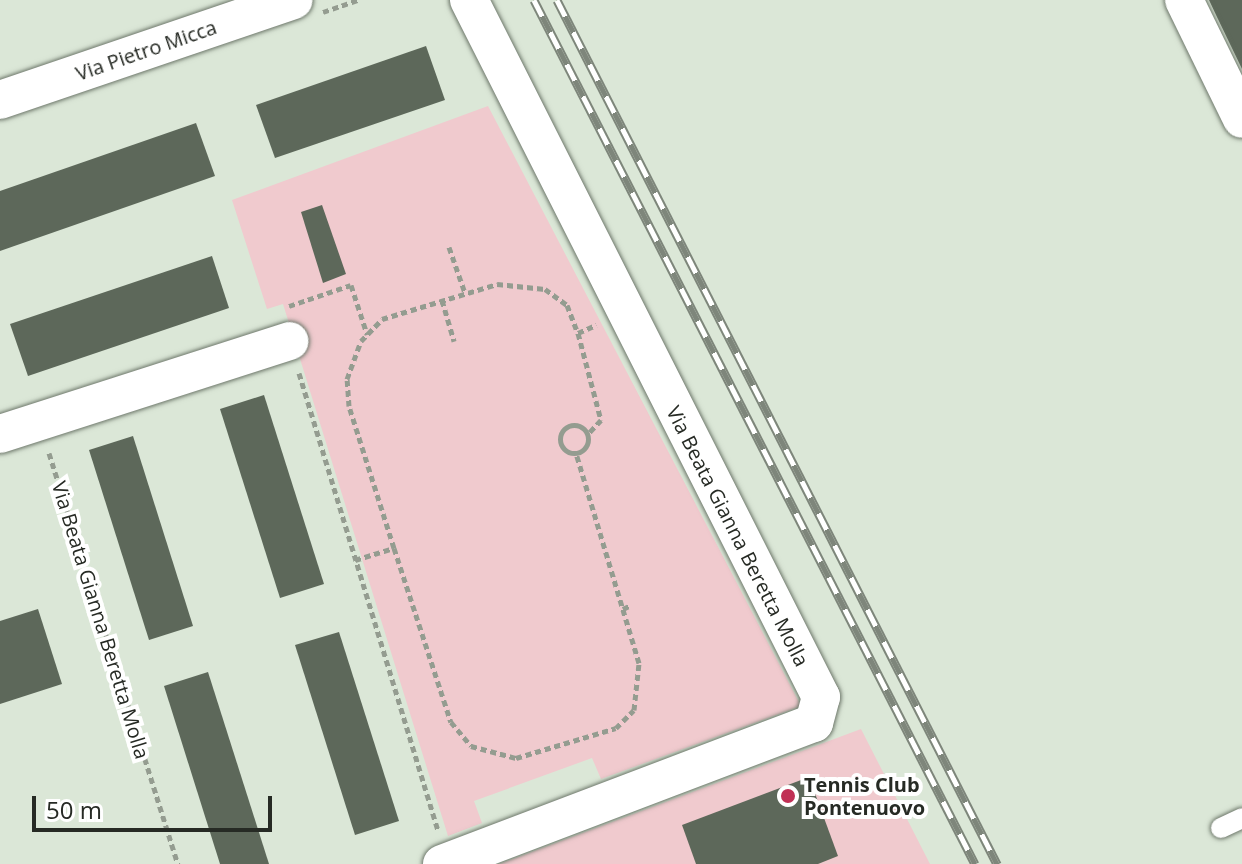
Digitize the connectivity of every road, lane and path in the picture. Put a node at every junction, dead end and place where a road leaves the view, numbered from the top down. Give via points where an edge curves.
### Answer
1 (293, 0) edge
2 (469, 0) edge
3 (1184, 0) edge
4 (0, 100) edge
5 (1242, 119) edge
6 (449, 247) dead end
7 (465, 293) junction
8 (442, 300) junction
9 (284, 325) junction
10 (367, 334) junction
11 (454, 341) dead end
12 (40, 421) junction
13 (0, 434) edge
14 (588, 434) junction
15 (576, 453) junction
16 (394, 548) junction
17 (355, 560) junction
18 (631, 605) dead end
19 (623, 609) junction
20 (1242, 818) edge
21 (1221, 828) dead end
22 (445, 863) edge
23 (178, 864) edge

1 - 4 street, Via Pietro Micca
2 - 22 street, Via Beata Gianna Beretta Molla via 821,697 814,723
3 - 5 street
6 - 7 path
7 - 8 path
7 - 14 path via 526,284 567,305 599,408 597,428
8 - 10 path via 382,319
8 - 11 path
9 - 10 path via 351,285
9 - 12 street
9 - 17 path
10 - 16 path via 347,379 349,406
12 - 13 street
12 - 23 path, Via Beata Gianna Beretta Molla
14 - 15 path
14 - 15 path via 572,425 561,434 563,448
15 - 19 path
16 - 17 path
16 - 19 path via 451,722 491,755 516,758 623,724 640,678
17 - 22 path
18 - 19 path
20 - 21 lane

